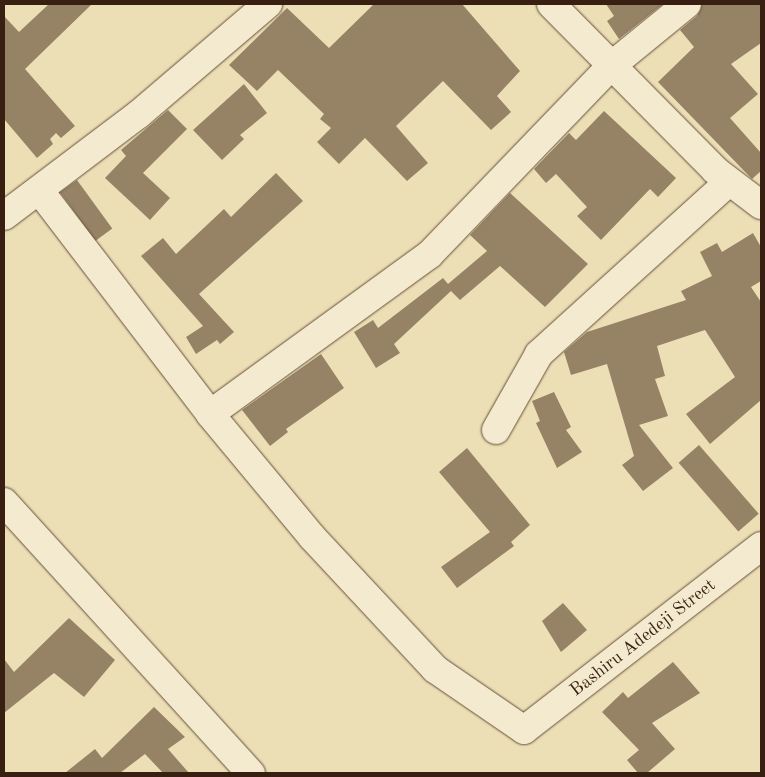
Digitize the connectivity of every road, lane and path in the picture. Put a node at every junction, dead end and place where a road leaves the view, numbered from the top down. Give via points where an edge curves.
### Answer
1 (268, 4) edge
2 (550, 4) edge
3 (687, 4) edge
4 (610, 66) junction
5 (728, 182) junction
6 (39, 190) junction
7 (761, 206) edge
8 (4, 216) edge
9 (210, 414) junction
10 (496, 430) dead end
11 (6, 509) edge
12 (761, 546) edge
13 (251, 773) edge

1 - 6 street via 138,114
2 - 4 street
3 - 4 street
4 - 5 street
4 - 9 street via 430,254
5 - 7 street
5 - 10 street via 539,354
6 - 8 street
6 - 9 street
9 - 12 street, Bashiru Adedeji Street via 313,538 435,669 524,730
11 - 13 street

